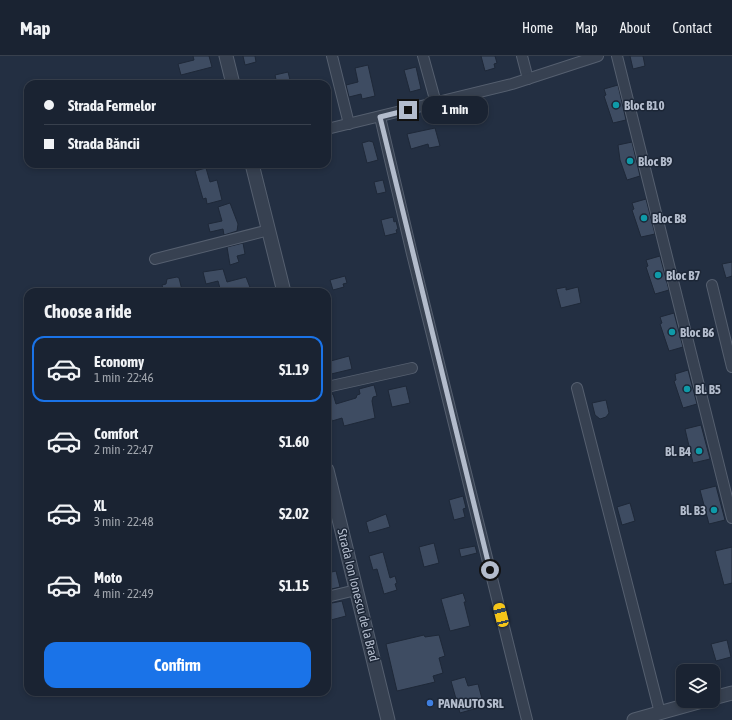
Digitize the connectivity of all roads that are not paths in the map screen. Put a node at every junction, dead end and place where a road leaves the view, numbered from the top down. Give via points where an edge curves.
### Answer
1 (226, 56) edge
2 (332, 56) edge
3 (423, 56) edge
4 (522, 56) edge
5 (598, 56) edge
6 (617, 56) edge
7 (570, 60) edge
8 (232, 80) edge
9 (528, 80) junction
10 (436, 103) junction
11 (380, 117) junction
12 (349, 124) junction
13 (331, 129) edge
14 (253, 168) edge
15 (269, 230) junction
16 (155, 260) dead end
17 (712, 285) dead end
18 (283, 288) edge
19 (732, 367) edge
20 (412, 368) dead end
21 (331, 386) edge
22 (577, 388) dead end
23 (331, 487) edge
24 (732, 518) edge
25 (356, 590) junction
26 (331, 596) edge
27 (732, 693) edge
28 (720, 696) edge
29 (678, 708) edge
30 (660, 713) junction
31 (388, 720) edge
32 (527, 720) edge
33 (634, 720) edge

1 - 8 street
2 - 12 street
3 - 10 street
4 - 9 street
5 - 7 street
6 - 24 street
7 - 9 street
9 - 10 street
10 - 11 street
11 - 12 street
11 - 32 street
12 - 13 street
14 - 15 street
15 - 16 street
15 - 18 street
17 - 19 street
20 - 21 street
22 - 30 street
23 - 25 street, Strada Ion Ionescu de la Brad
25 - 26 street
25 - 31 street, Strada Ion Ionescu de la Brad
27 - 28 street
29 - 30 street
30 - 33 street

